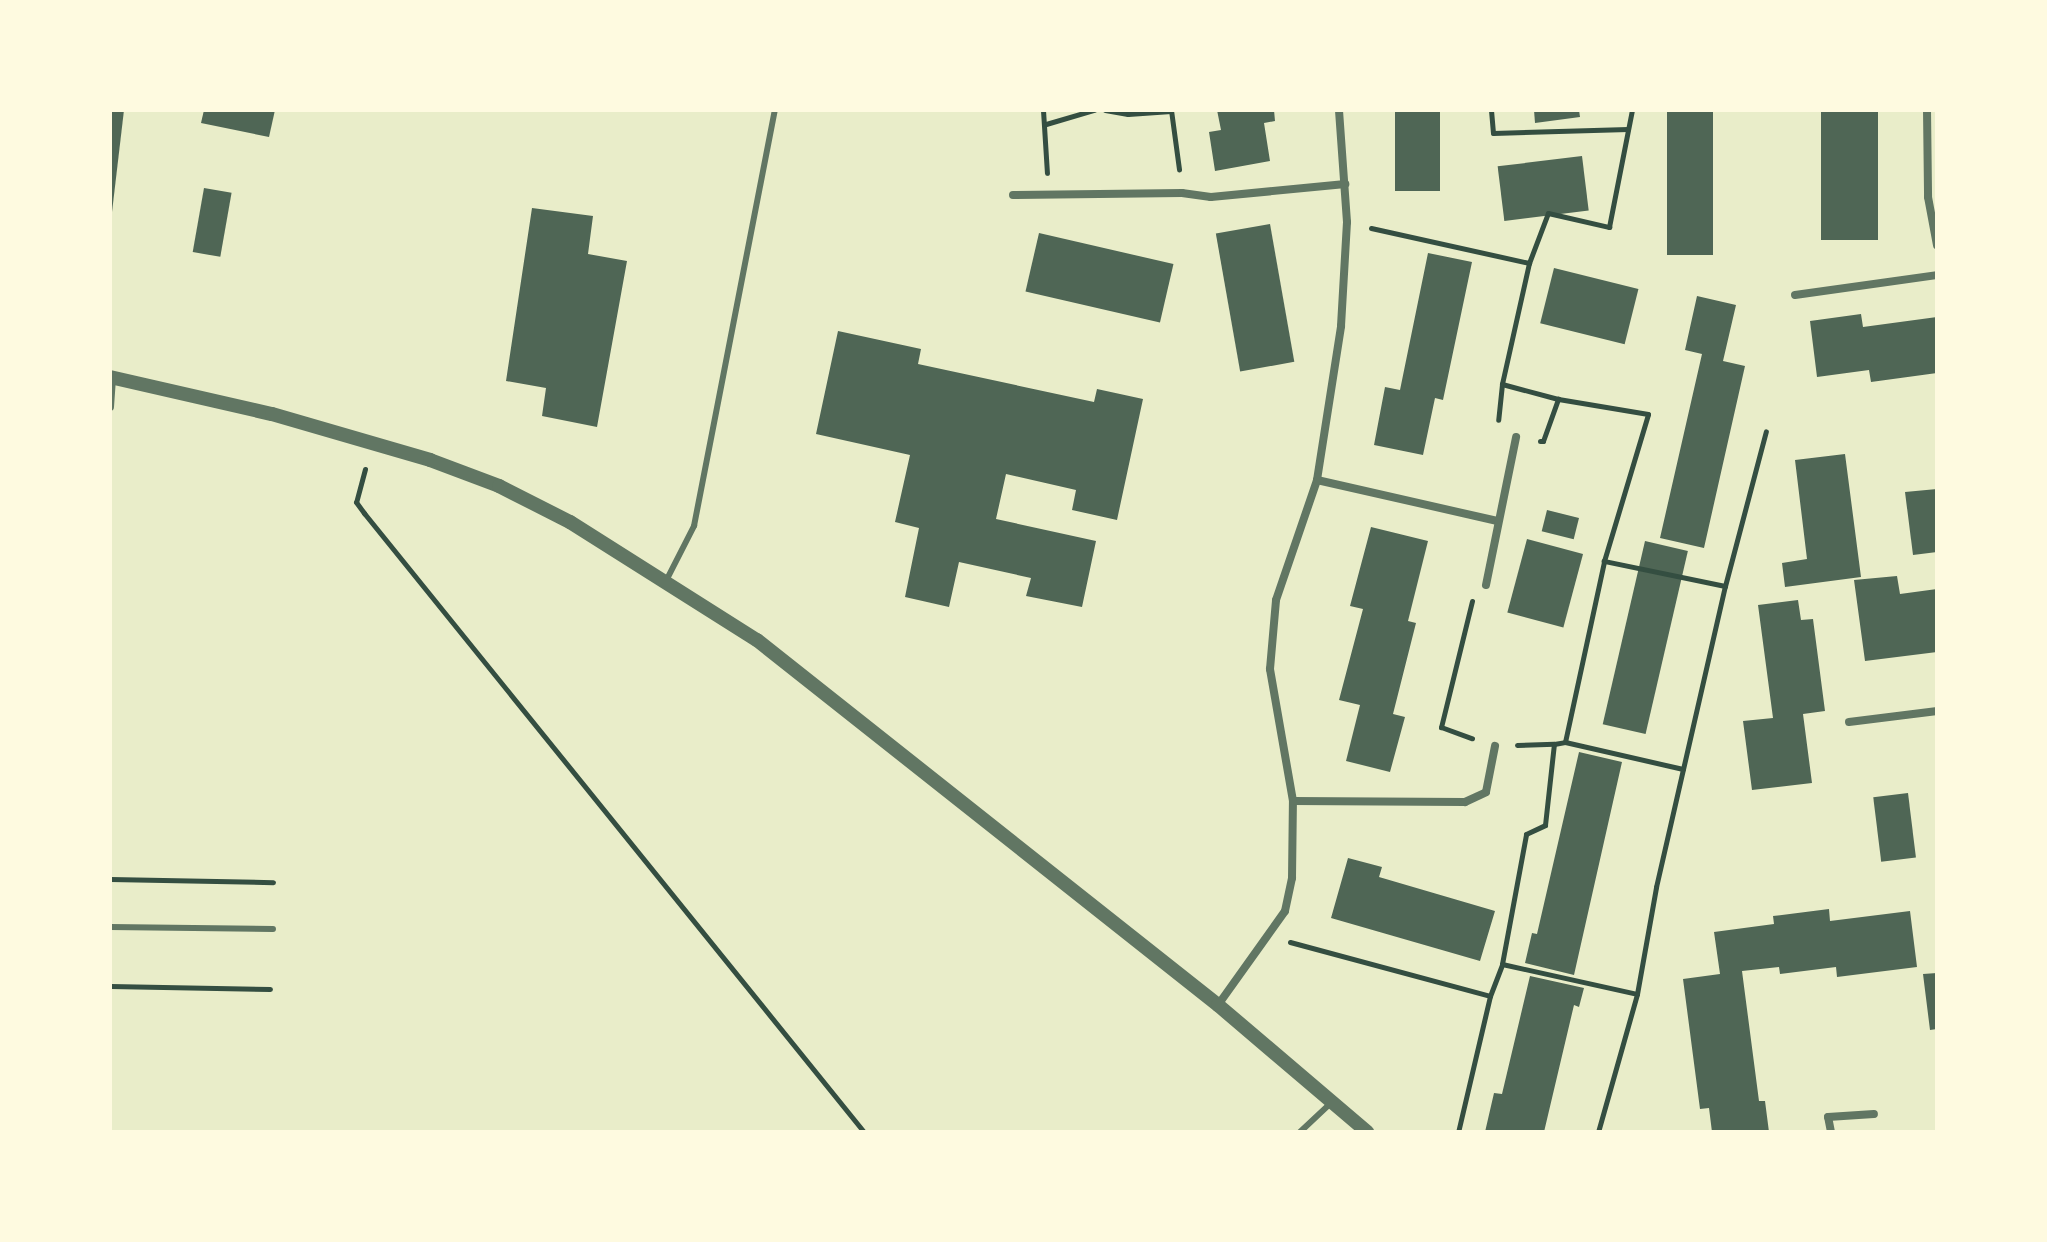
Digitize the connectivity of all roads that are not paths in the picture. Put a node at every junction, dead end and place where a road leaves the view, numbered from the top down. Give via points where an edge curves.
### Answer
1 (775, 110) edge
2 (1339, 110) edge
3 (1927, 110) edge
4 (1927, 127) junction
5 (1937, 127) edge
6 (1345, 184) junction
7 (1013, 195) dead end
8 (1937, 245) edge
9 (1937, 275) edge
10 (1795, 295) dead end
11 (111, 378) edge
12 (110, 407) edge
13 (1516, 437) road end
14 (1317, 480) junction
15 (1497, 521) junction
16 (666, 581) junction
17 (1486, 585) road end
18 (1937, 711) edge
19 (1849, 722) dead end
20 (1495, 746) road end
21 (1293, 801) junction
22 (110, 927) edge
23 (273, 929) dead end
24 (1218, 1005) junction
25 (1332, 1102) junction
26 (1874, 1114) dead end
27 (1300, 1132) edge
28 (1367, 1132) edge
29 (1831, 1132) edge

1 - 16 lane via 694,526
2 - 6 street
3 - 4 street
4 - 5 street
4 - 8 street via 1928,197
6 - 7 street via 1211,197
6 - 14 street via 1341,326
9 - 10 street
11 - 12 street
11 - 16 street via 272,414 430,460 499,486 570,522
13 - 15 street
14 - 15 street
14 - 21 street via 1276,600 1271,655
15 - 17 street
16 - 24 street via 757,640
18 - 19 street
20 - 21 street via 1486,792 1465,802
21 - 24 street via 1292,878 1285,911
22 - 23 lane
24 - 25 street
25 - 27 lane
25 - 28 street
26 - 29 street via 1828,1117

